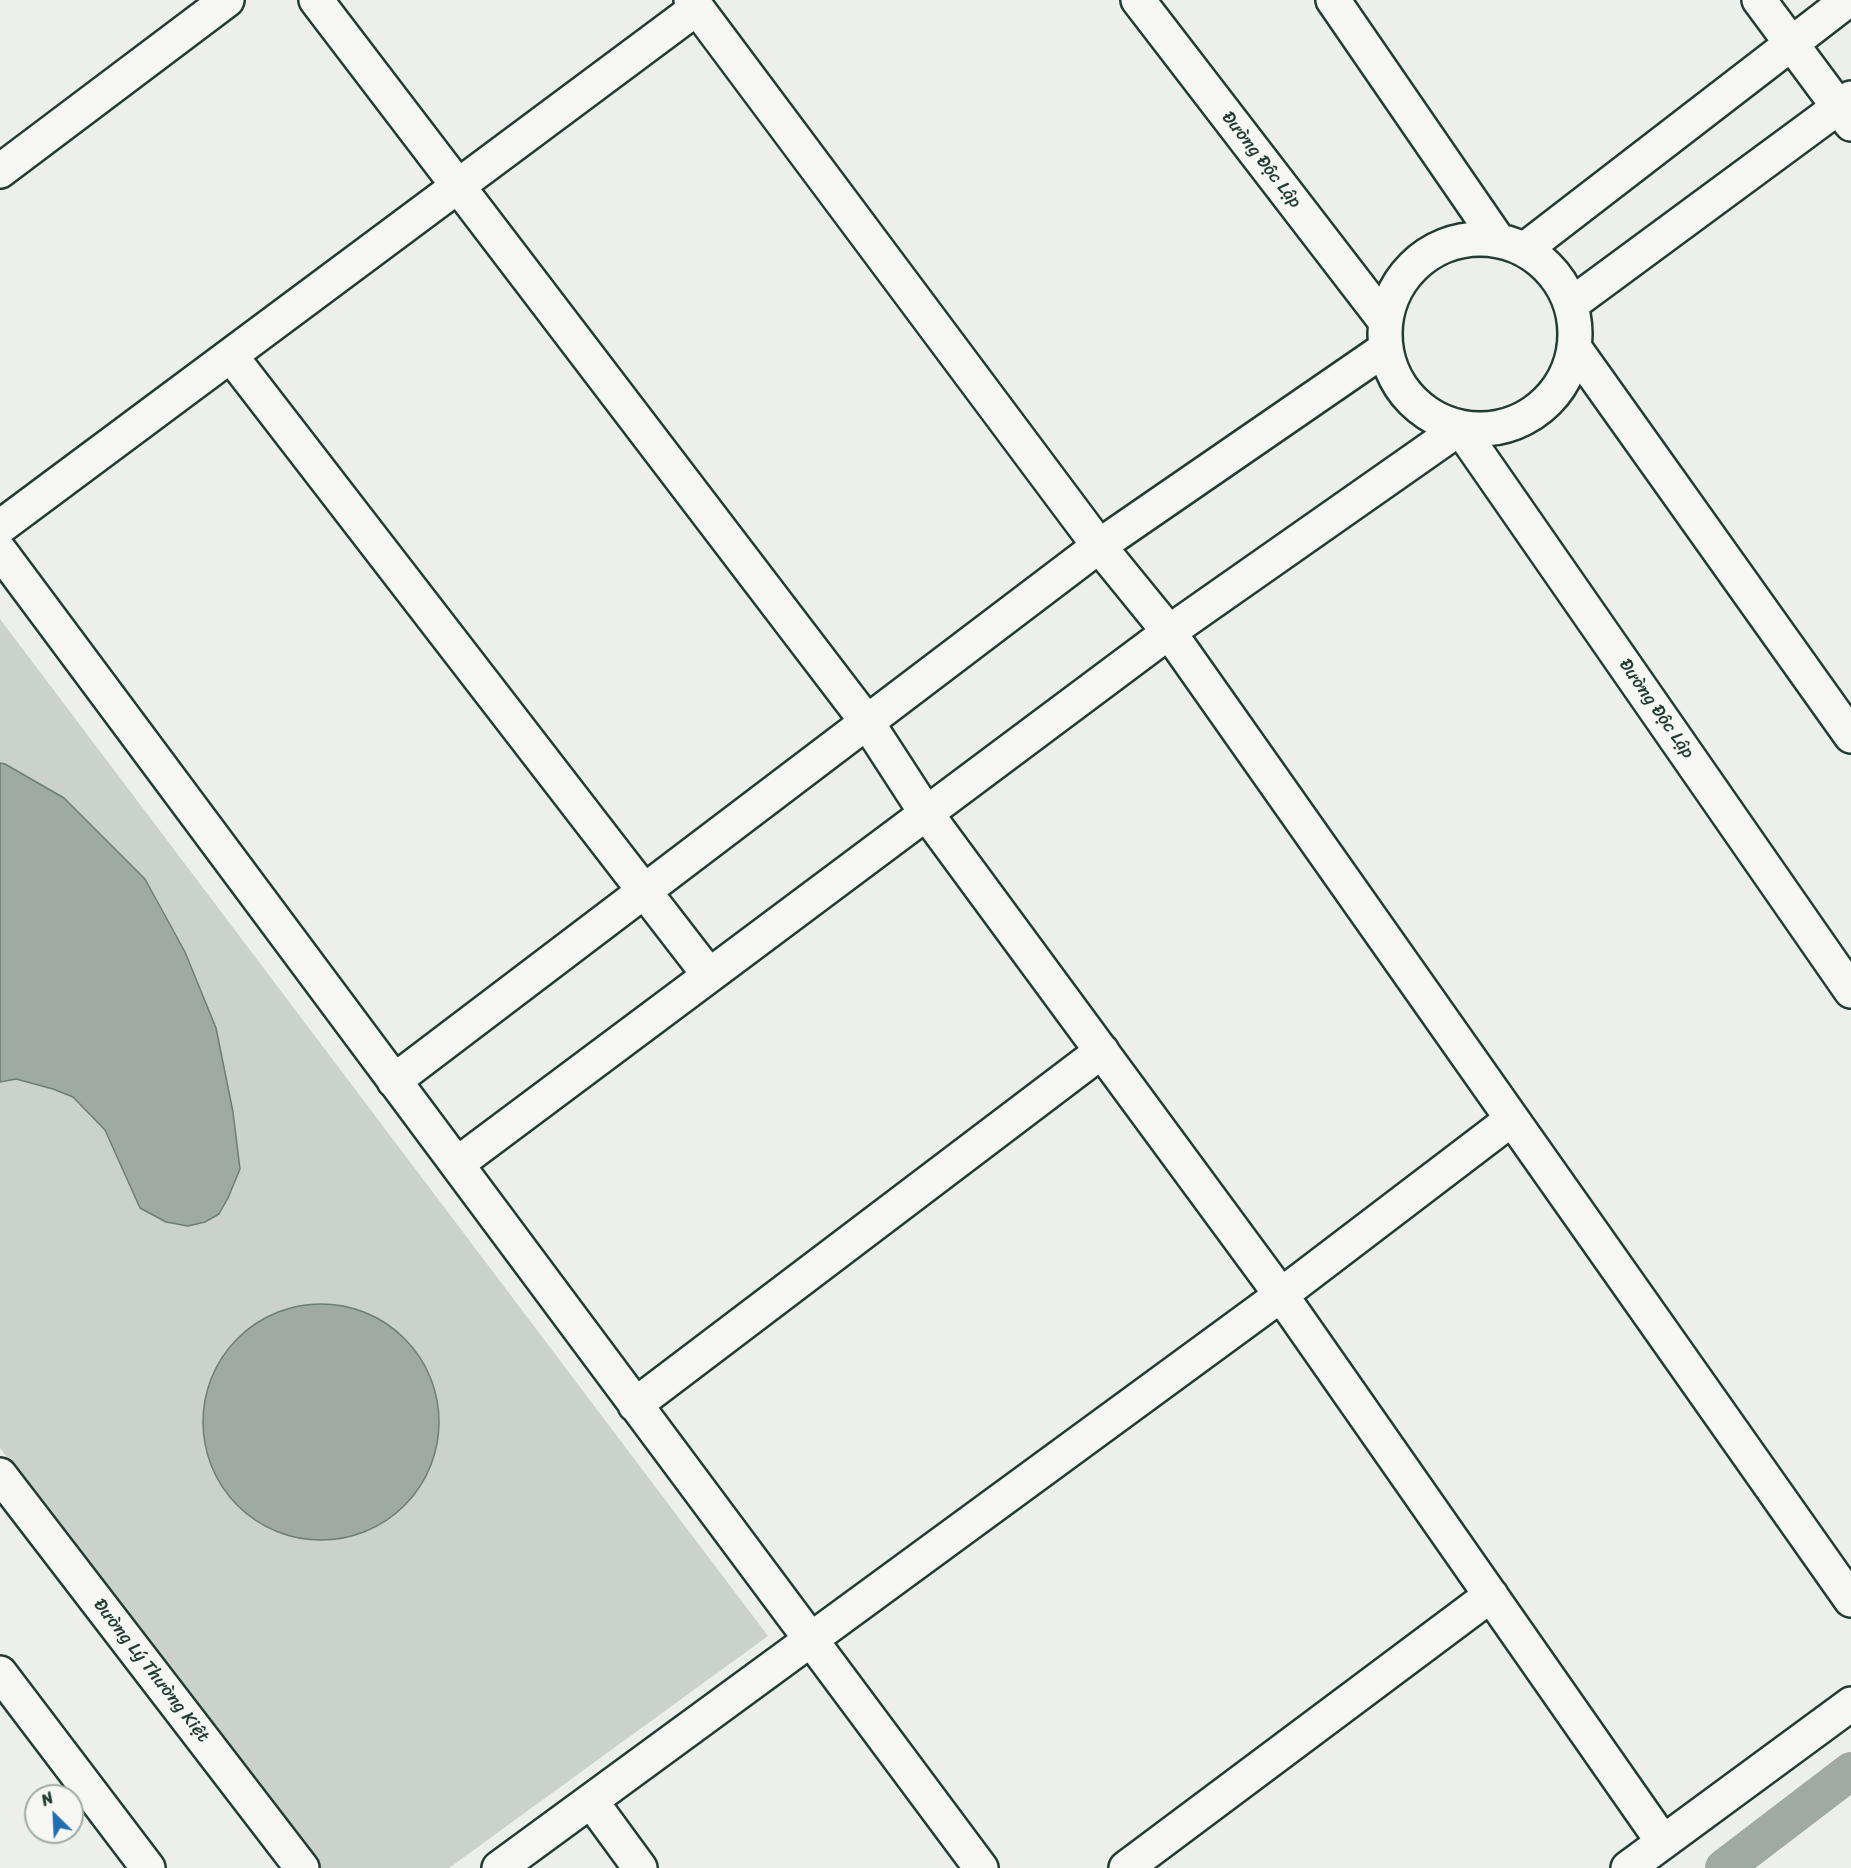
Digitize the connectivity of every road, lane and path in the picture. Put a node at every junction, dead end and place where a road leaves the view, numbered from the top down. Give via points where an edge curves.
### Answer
1 (227, 0) edge
2 (316, 0) edge
3 (1138, 0) edge
4 (1333, 0) edge
5 (1759, 0) edge
6 (1848, 0) edge
7 (694, 4) edge
8 (1791, 43) junction
9 (1847, 110) edge
10 (0, 171) edge
11 (458, 186) junction
12 (1511, 244) junction
13 (1573, 303) junction
14 (1385, 335) junction
15 (1574, 347) junction
16 (231, 356) junction
17 (1460, 428) junction
18 (0, 527) edge
19 (1099, 546) junction
20 (0, 551) edge
21 (1168, 632) junction
22 (867, 722) junction
23 (1851, 736) edge
24 (926, 813) junction
25 (644, 891) junction
26 (709, 975) junction
27 (1851, 991) edge
28 (1102, 1052) junction
29 (394, 1081) junction
30 (1512, 1119) junction
31 (457, 1164) junction
32 (1281, 1294) junction
33 (635, 1405) junction
34 (0, 1475) edge
35 (1491, 1594) junction
36 (1851, 1600) edge
37 (810, 1639) junction
38 (0, 1673) edge
39 (1851, 1704) edge
40 (591, 1801) junction
41 (1663, 1842) junction
42 (148, 1868) edge
43 (302, 1868) edge
44 (499, 1868) edge
45 (640, 1868) edge
46 (981, 1868) edge
47 (1126, 1868) edge
48 (1628, 1868) edge

1 - 10 street
2 - 11 street
3 - 14 street, Đường Độc Lập
4 - 12 street
5 - 8 street
6 - 8 street
7 - 11 street
7 - 19 street
8 - 9 street
8 - 12 street
9 - 13 street
11 - 16 street
11 - 22 street
12 - 13 street via 1548,267
12 - 14 street via 1467,239 1438,248 1412,266 1394,291
13 - 15 street
14 - 17 street via 1394,377 1410,400 1433,417
14 - 19 street
15 - 17 street via 1565,376 1547,401 1521,420 1491,429
15 - 23 street
16 - 18 street
16 - 25 street
17 - 21 street
17 - 27 street, Đường Độc Lập
19 - 21 street
19 - 22 street
20 - 29 street
21 - 24 street
21 - 30 street
22 - 24 street
22 - 25 street
24 - 26 street
24 - 28 street
25 - 26 street
25 - 29 street
26 - 31 street
28 - 32 street
28 - 33 street
29 - 31 street
30 - 32 street
30 - 36 street
31 - 33 street
32 - 35 street
32 - 37 street
33 - 37 street
34 - 43 street, Đường Lý Thường Kiệt
35 - 41 street
35 - 47 street
37 - 40 street
37 - 46 street
38 - 42 street
39 - 41 street
40 - 44 street
40 - 45 street
41 - 48 street

